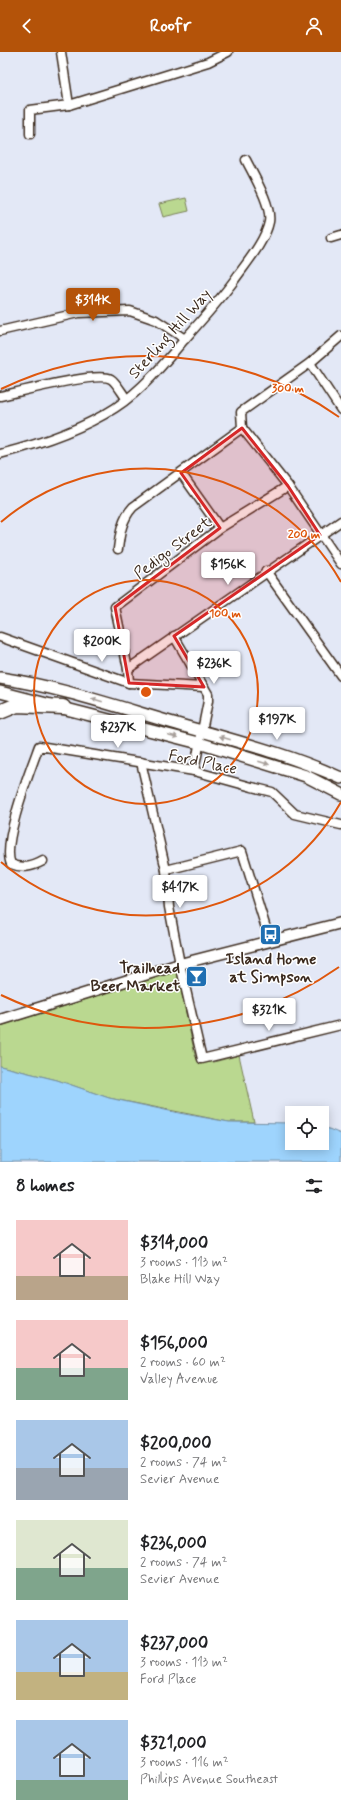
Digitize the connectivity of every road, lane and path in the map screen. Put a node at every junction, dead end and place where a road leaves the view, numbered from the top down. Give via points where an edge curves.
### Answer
1 (61, 52) edge
2 (228, 52) edge
3 (69, 105) junction
4 (30, 134) dead end
5 (246, 160) dead end
6 (341, 235) edge
7 (331, 238) dead end
8 (0, 331) edge
9 (341, 336) edge
10 (185, 339) junction
11 (310, 362) junction
12 (0, 396) edge
13 (126, 398) junction
14 (341, 410) edge
15 (242, 428) junction
16 (0, 454) edge
17 (181, 473) junction
18 (288, 486) junction
19 (341, 520) edge
20 (220, 528) junction
21 (320, 535) junction
22 (118, 549) dead end
23 (341, 564) edge
24 (266, 571) junction
25 (174, 636) junction
26 (0, 637) edge
27 (128, 669) junction
28 (341, 676) edge
29 (0, 678) edge
30 (129, 683) junction
31 (204, 687) junction
32 (0, 692) edge
33 (63, 707) junction
34 (0, 712) edge
35 (202, 731) junction
36 (200, 743) junction
37 (140, 762) junction
38 (194, 771) junction
39 (341, 778) edge
40 (341, 794) edge
41 (341, 825) edge
42 (43, 861) dead end
43 (166, 870) junction
44 (341, 923) edge
45 (270, 941) junction
46 (180, 964) junction
47 (0, 1020) edge
48 (341, 1025) edge

1 - 3 street
2 - 3 street via 208,62
3 - 4 street via 30,110
5 - 10 street, Sterling Hill Way via 269,210 269,223 251,257 219,300
6 - 7 street
8 - 10 street via 78,313 130,311 156,320
9 - 11 street
10 - 13 street, Sterling Hill Way via 151,379
11 - 14 street
11 - 15 street via 241,412
12 - 13 street via 84,378 104,378 111,379
13 - 16 street, Sterling Hill Way via 98,417 37,445
15 - 17 street
15 - 18 street
17 - 20 street
17 - 22 street via 126,514
18 - 20 street, Pedigo Street
18 - 21 street
19 - 21 street
20 - 27 street, Pedigo Street via 115,607
21 - 23 street
21 - 24 street
24 - 25 street
24 - 28 street
25 - 27 street
25 - 31 street
26 - 30 street
27 - 30 street
35 -> 29 main road via 71,693
30 - 31 street
31 - 35 street via 208,701
32 - 33 main road
33 - 34 highway via 17,705
33 -> 36 main road
35 - 36 street
39 -> 35 main road via 309,763
36 - 38 street
36 -> 40 main road via 306,776
37 - 38 street, Ford Place
37 - 42 street, Ford Place via 39,746 23,790 8,851 11,864 17,867 33,867
37 - 43 street
38 - 41 street, Ford Place via 272,792 295,814
43 - 45 street via 242,851
43 - 46 street via 169,907
44 - 45 street
45 - 46 street
46 - 47 street
46 - 48 street via 202,1059

